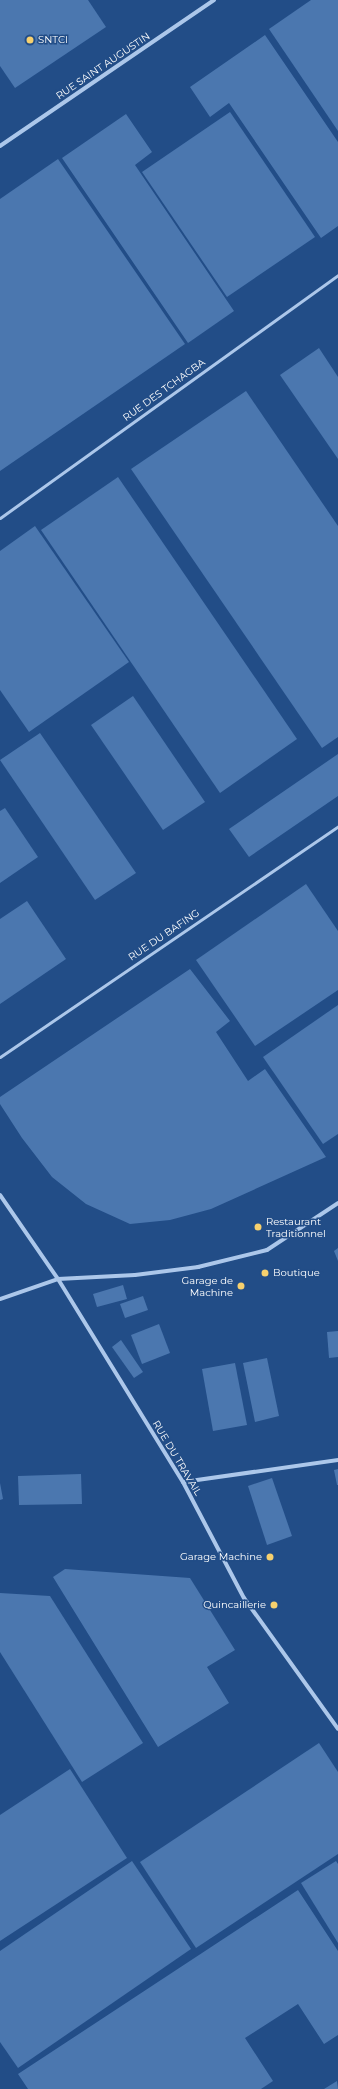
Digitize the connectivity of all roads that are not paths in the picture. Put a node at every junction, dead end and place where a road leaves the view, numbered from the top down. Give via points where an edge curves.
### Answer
1 (214, 0) edge
2 (0, 146) edge
3 (338, 275) edge
4 (0, 518) edge
5 (338, 826) edge
6 (0, 1057) edge
7 (0, 1195) edge
8 (338, 1203) edge
9 (58, 1279) junction
10 (0, 1299) edge
11 (338, 1460) edge
12 (183, 1482) junction
13 (338, 1729) edge

1 - 2 street, RUE SAINT AUGUSTIN
3 - 4 lane, RUE DES TCHAGBA
5 - 6 lane, RUE DU BAFING
7 - 9 street, RUE DU TRAVAIL
8 - 9 street via 268,1250 198,1267 135,1275
9 - 10 street
9 - 12 street, RUE DU TRAVAIL
11 - 12 street
12 - 13 street, RUE DU TRAVAIL via 244,1598

